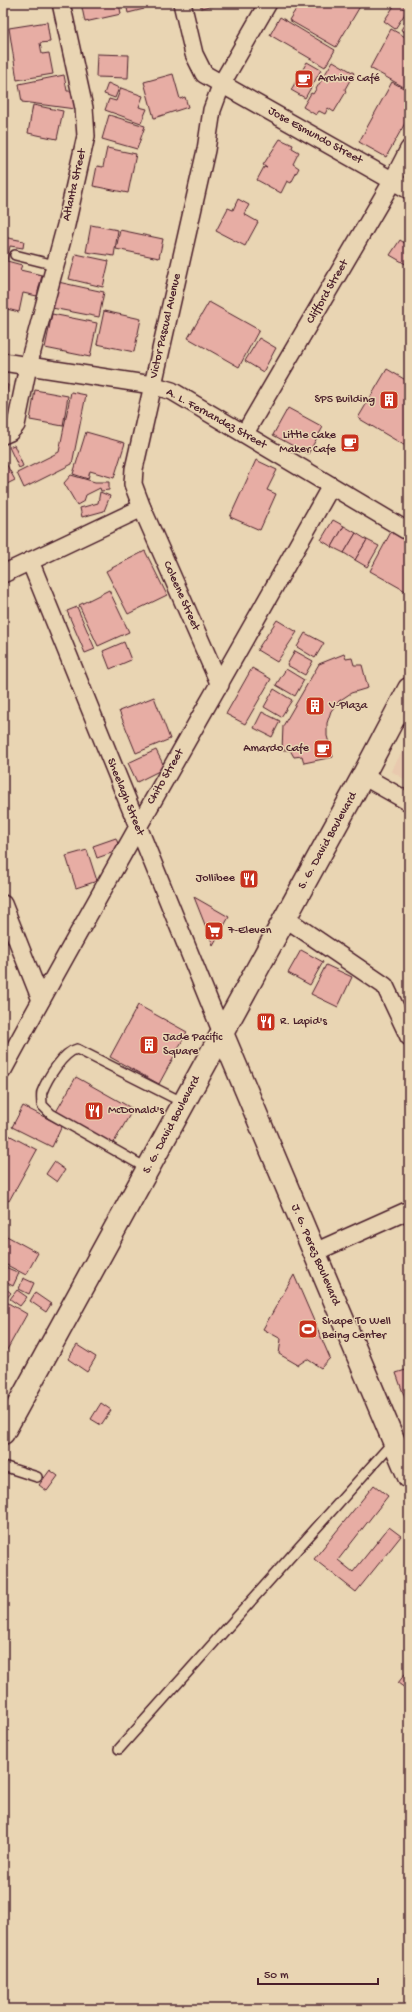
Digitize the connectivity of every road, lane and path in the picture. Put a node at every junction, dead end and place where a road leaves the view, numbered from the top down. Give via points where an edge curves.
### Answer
1 (61, 3) edge
2 (182, 3) edge
3 (268, 3) edge
4 (222, 83) junction
5 (409, 149) edge
6 (393, 180) junction
7 (409, 190) edge
8 (15, 255) dead end
9 (55, 265) junction
10 (3, 362) edge
11 (28, 366) junction
12 (152, 385) junction
13 (245, 433) junction
14 (3, 436) edge
15 (331, 486) junction
16 (142, 508) junction
17 (409, 532) edge
18 (30, 562) junction
19 (3, 574) edge
20 (220, 685) junction
21 (409, 689) edge
22 (363, 776) junction
23 (409, 802) edge
24 (137, 826) junction
25 (3, 904) edge
26 (285, 918) junction
27 (41, 1000) junction
28 (222, 1033) junction
29 (409, 1037) edge
30 (3, 1070) edge
31 (184, 1103) junction
32 (148, 1169) junction
33 (409, 1210) edge
34 (314, 1252) junction
35 (3, 1433) edge
36 (403, 1459) edge
37 (3, 1466) edge
38 (37, 1477) dead end
39 (119, 1749) dead end

1 - 9 street, Atlanta Street via 84,108 86,136
2 - 4 street, Jose Esmundo Street via 199,67 204,74
3 - 4 street, Victor Pascual Avenue
4 - 6 street, Jose Esmundo Street
4 - 12 street, Victor Pascual Avenue via 212,110 206,150
5 - 6 street, Clifford Street
6 - 7 street, Jose Esmundo Street
6 - 13 street, Clifford Street
8 - 9 lane
9 - 11 street, Atlanta Street
10 - 11 street, A. L. Fernandez Street
11 - 12 street, A. L. Fernandez Street
11 - 14 street, Atlanta Street via 16,425
12 - 13 street, A. L. Fernandez Street via 172,391
12 - 16 street, Victor Pascual Avenue via 134,469 133,484
13 - 15 street, A. L. Fernandez Street
15 - 17 street, A. L. Fernandez Street
15 - 20 street, Chito Street
16 - 18 street
16 - 20 street, Coleene Street
18 - 19 street
18 - 24 street, Sheelagh Street
20 - 24 street, Chito Street
21 - 22 street, S. G. David Boulevard
22 - 23 street
22 - 26 street, S. G. David Boulevard
24 - 27 street, Chito Street
24 - 28 street, Sheelagh Street
25 - 27 street
26 - 28 street, S. G. David Boulevard
26 - 29 street via 385,986
27 - 30 street, Chito Street
28 - 31 street, S. G. David Boulevard
28 - 34 street, J. G. Perez Boulevard
31 - 32 street, S. G. David Boulevard
31 - 32 lane via 76,1049 69,1050 59,1062 42,1093 42,1105 51,1114
32 - 35 street, S. G. David Boulevard
33 - 34 street
34 - 36 street, J. G. Perez Boulevard
36 - 39 lane
37 - 38 lane

